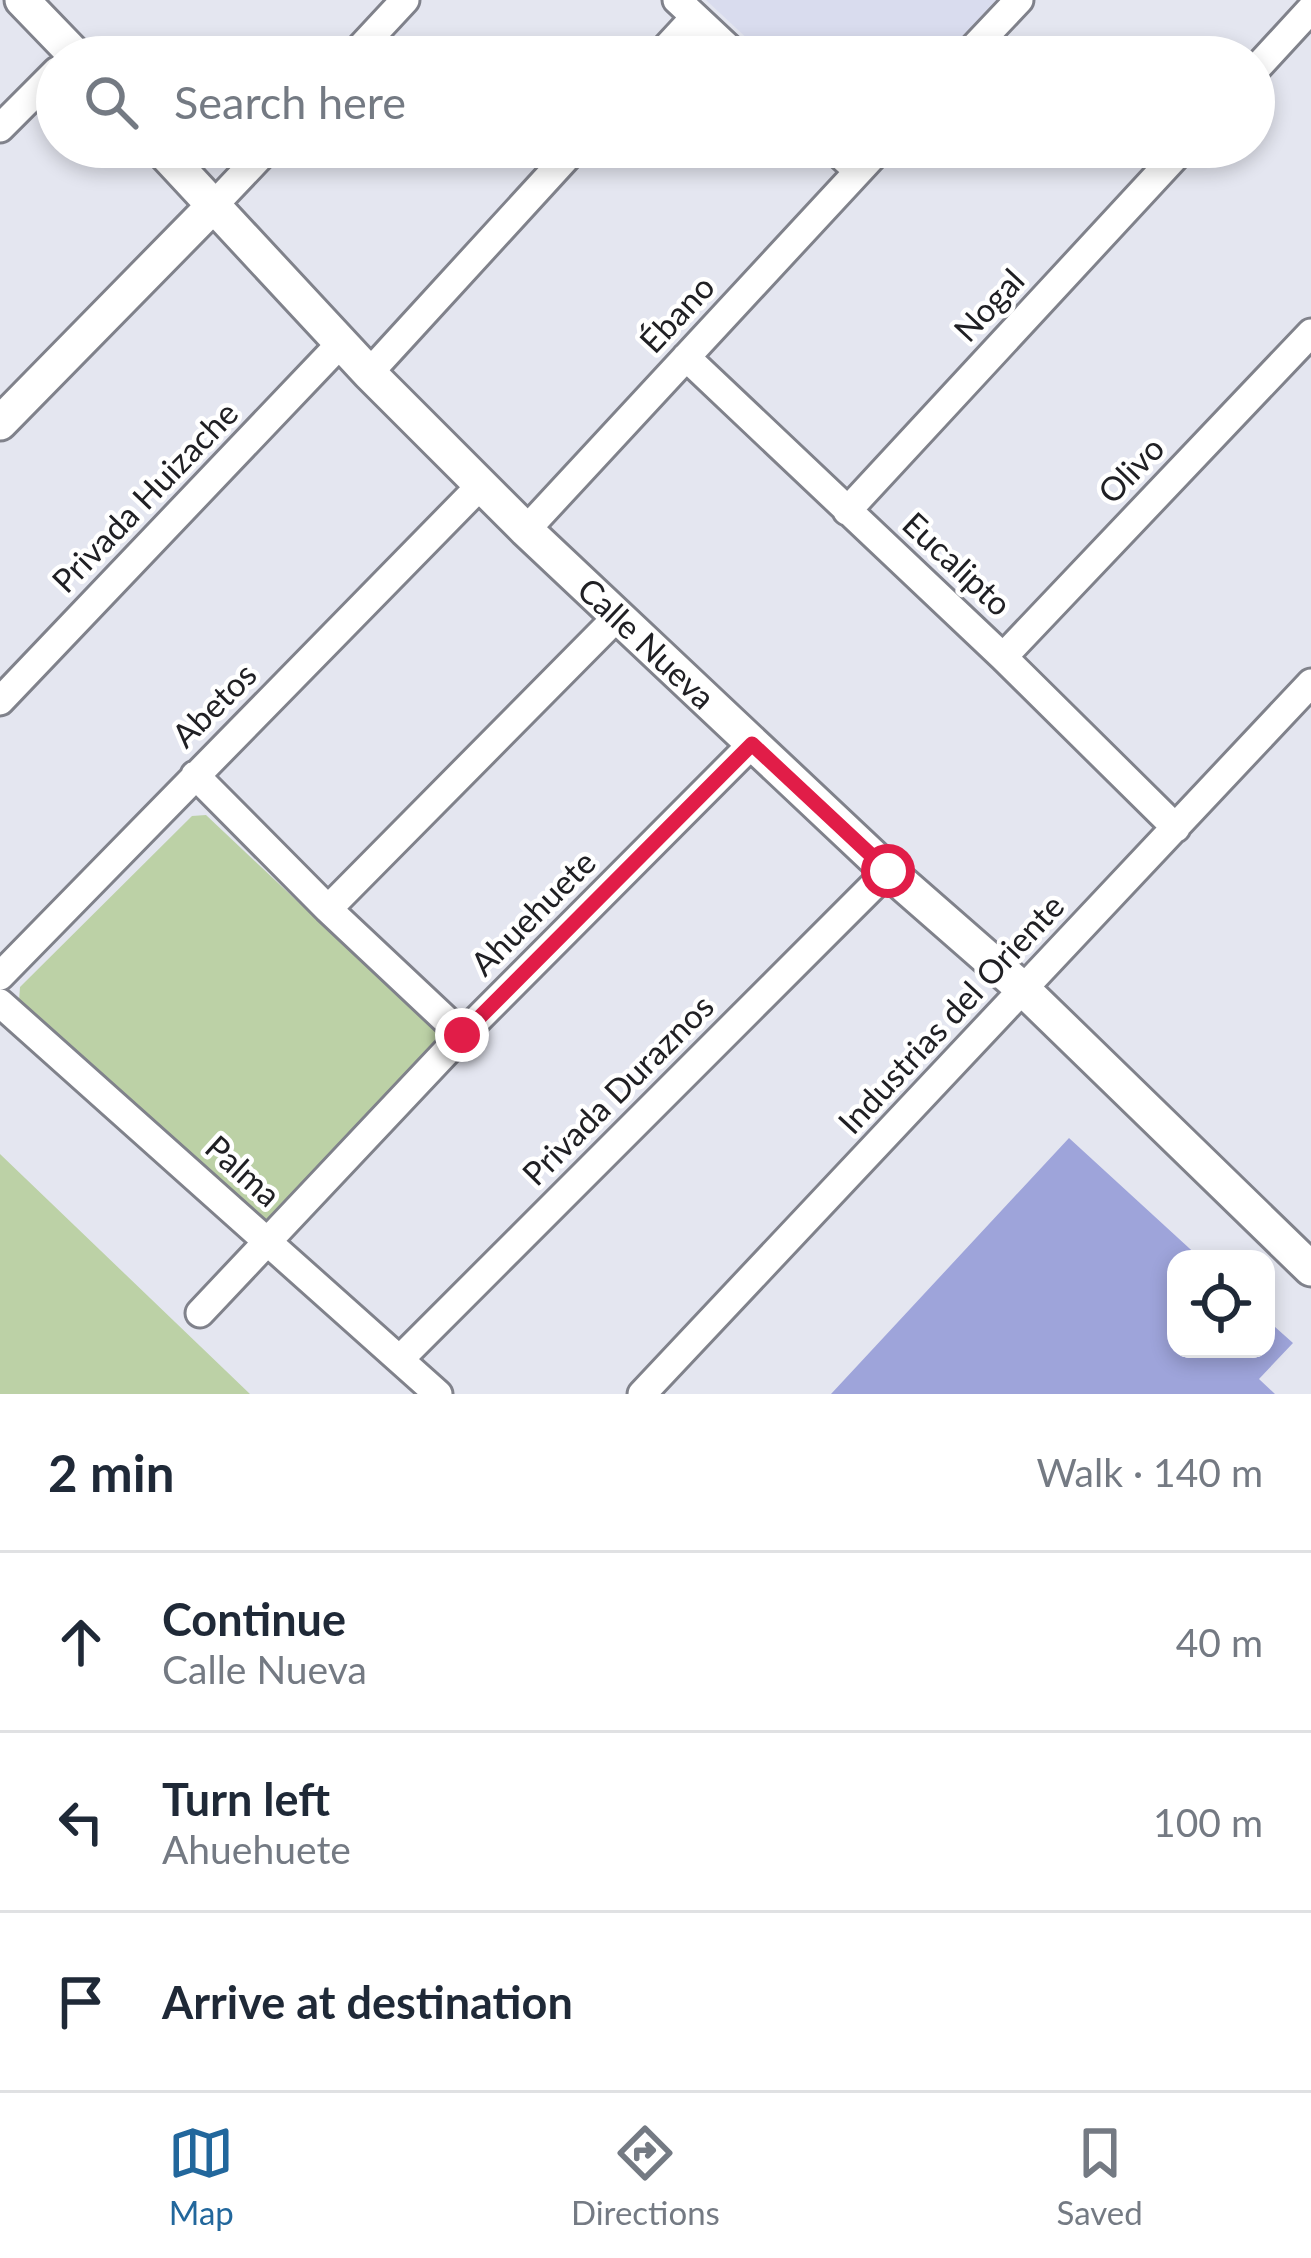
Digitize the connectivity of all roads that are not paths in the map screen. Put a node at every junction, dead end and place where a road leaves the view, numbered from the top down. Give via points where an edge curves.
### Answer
1 (22, 0) edge
2 (405, 0) edge
3 (1019, 0) edge
4 (686, 8) edge
5 (1306, 9) edge
6 (51, 36) edge
7 (372, 36) edge
8 (670, 36) edge
9 (716, 36) edge
10 (985, 36) edge
11 (1275, 46) edge
12 (36, 93) edge
13 (0, 128) edge
14 (178, 168) edge
15 (249, 168) edge
16 (557, 168) edge
17 (855, 168) edge
18 (861, 168) edge
19 (1165, 168) edge
20 (858, 171) junction
21 (213, 206) junction
22 (1311, 333) edge
23 (343, 343) junction
24 (686, 357) junction
25 (370, 373) junction
26 (0, 423) edge
27 (482, 485) junction
28 (847, 512) junction
29 (526, 530) junction
30 (617, 617) junction
31 (1003, 657) junction
32 (1311, 682) edge
33 (0, 701) edge
34 (752, 744) junction
35 (195, 776) junction
36 (1175, 828) junction
37 (888, 871) junction
38 (328, 909) junction
39 (0, 976) edge
40 (1024, 990) junction
41 (0, 1003) edge
42 (462, 1035) junction
43 (267, 1241) junction
44 (1311, 1269) edge
45 (200, 1313) dead end
46 (400, 1359) junction
47 (437, 1394) edge
48 (642, 1394) edge

1 - 6 street
2 - 7 street
3 - 10 street
4 - 8 street
4 - 9 street
5 - 11 street
12 - 13 street
14 - 21 street, Calle Nueva
15 - 21 street
16 - 25 street
17 - 20 street
18 - 20 street, Ébano
19 - 28 street, Nogal
20 - 24 street, Ébano
21 - 23 street, Calle Nueva
21 - 26 street
22 - 31 street, Olivo
23 - 25 street, Calle Nueva
23 - 33 street, Privada Huizache
24 - 28 street, Eucalipto
24 - 29 street, Ébano
25 - 27 street, Calle Nueva
27 - 29 street, Calle Nueva
27 - 35 street, Abetos
28 - 31 street, Eucalipto
29 - 30 street, Calle Nueva
30 - 34 street, Calle Nueva
30 - 38 street
31 - 36 street, Eucalipto
32 - 36 street, Industrias del Oriente
34 - 37 street, Calle Nueva
34 - 42 street, Ahuehuete
35 - 38 street
35 - 39 street, Abetos
36 - 40 street, Industrias del Oriente
37 - 40 street, Calle Nueva
37 - 46 street, Privada Duraznos
38 - 42 street
40 - 44 street, Calle Nueva
40 - 48 street, Industrias del Oriente
41 - 43 street, Palma
42 - 43 street, Ahuehuete
43 - 45 street, Ahuehuete
43 - 46 street, Palma
46 - 47 street, Palma

